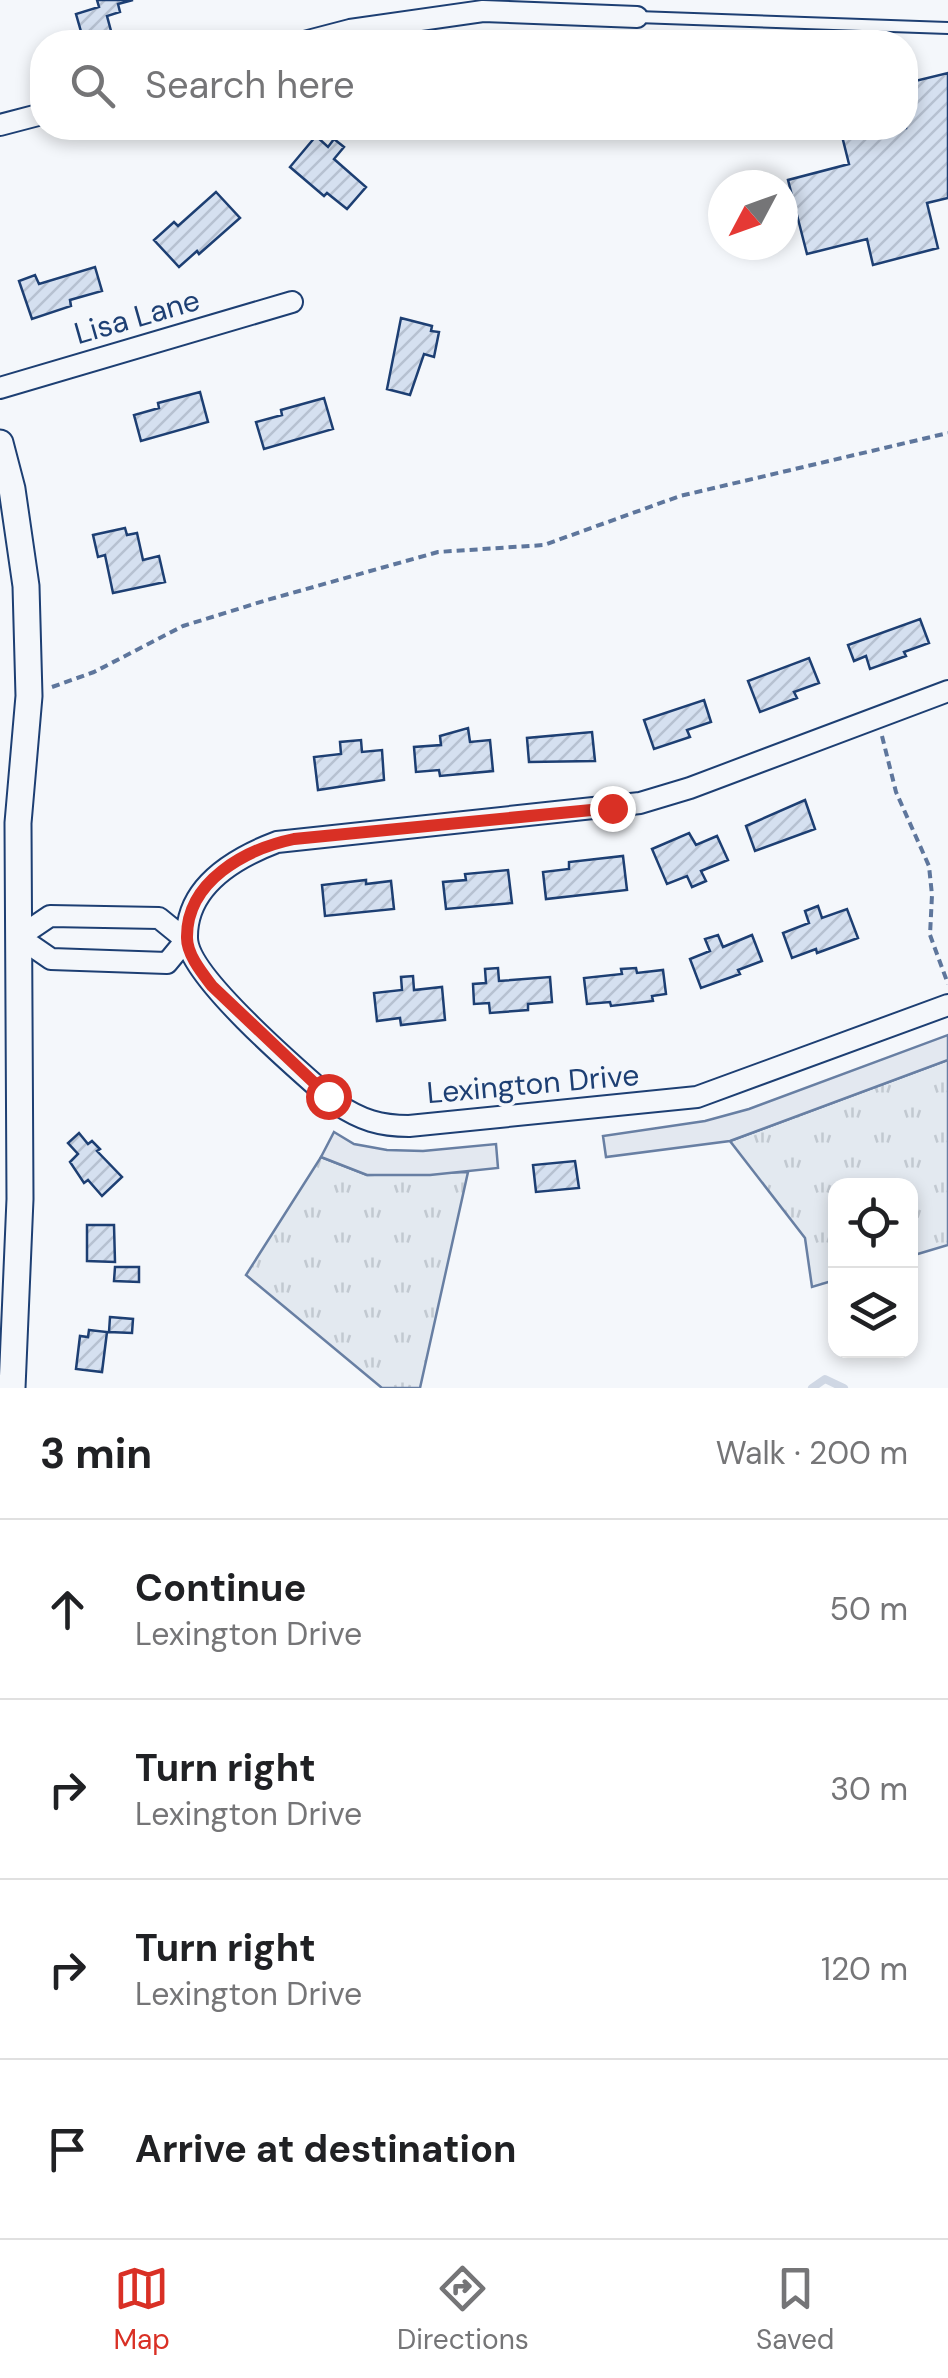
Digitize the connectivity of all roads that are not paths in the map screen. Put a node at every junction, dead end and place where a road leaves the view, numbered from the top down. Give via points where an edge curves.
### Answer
1 (637, 17) joint
2 (948, 28) edge
3 (350, 30) edge
4 (30, 117) edge
5 (0, 125) edge
6 (292, 302) dead end
7 (0, 388) edge
8 (0, 443) edge
9 (948, 692) edge
10 (19, 937) junction
11 (186, 940) junction
12 (948, 1005) edge
13 (12, 1388) edge

1 - 2 lane
1 - 3 street via 483,11
4 - 5 street
6 - 7 street, Lisa Lane
8 - 10 street via 26,586 29,696 18,824
9 - 11 street via 640,804 277,842 210,880
10 - 11 street via 50,916 160,918
10 - 11 street via 51,959 167,963
10 - 13 street via 20,1199
11 - 12 street, Lexington Drive via 221,994 337,1104 380,1125 697,1097

